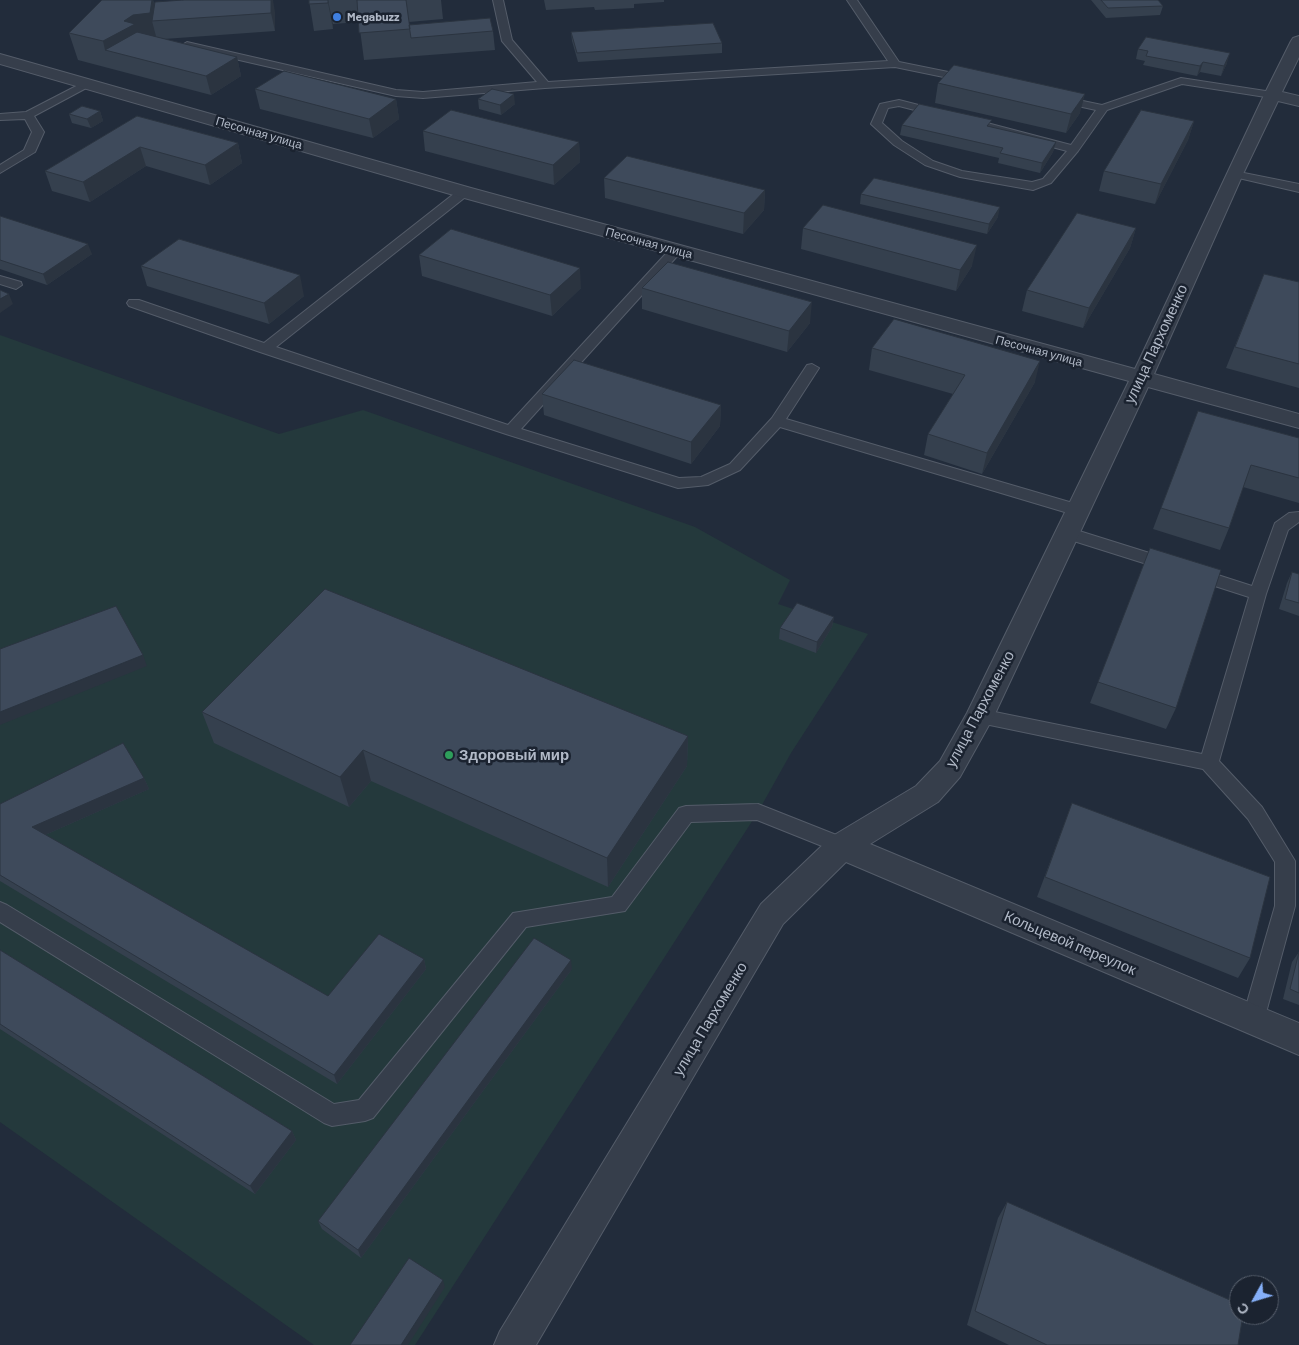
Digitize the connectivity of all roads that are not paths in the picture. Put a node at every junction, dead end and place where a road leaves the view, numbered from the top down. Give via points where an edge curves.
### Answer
1 (498, 0) edge
2 (852, 0) edge
3 (1299, 41) edge
4 (181, 44) edge
5 (0, 59) edge
6 (895, 64) junction
7 (980, 82) edge
8 (86, 84) junction
9 (545, 85) junction
10 (1046, 96) edge
11 (1286, 98) edge
12 (1103, 108) junction
13 (28, 114) junction
14 (0, 117) edge
15 (1074, 149) junction
16 (0, 170) edge
17 (1234, 174) junction
18 (1299, 188) edge
19 (464, 192) junction
20 (676, 250) junction
21 (0, 280) edge
22 (16, 285) dead end
23 (134, 303) dead end
24 (265, 349) junction
25 (812, 368) dead end
26 (1141, 379) junction
27 (776, 420) junction
28 (1299, 421) edge
29 (511, 431) junction
30 (1299, 517) edge
31 (1072, 522) junction
32 (1258, 594) junction
33 (980, 716) junction
34 (1209, 763) junction
35 (842, 846) junction
36 (0, 911) edge
37 (1253, 1020) junction
38 (1299, 1039) edge
39 (514, 1345) edge

1 - 9 lane via 507,41
2 - 6 lane
3 - 11 street, улица Пархоменко
4 - 9 lane via 396,93 423,95
5 - 8 street, Песочная улица
6 - 7 lane
6 - 9 lane
8 - 13 lane
8 - 19 street, Песочная улица
10 - 12 lane
11 - 12 lane via 1181,81
11 - 17 street, улица Пархоменко
12 - 15 lane
13 - 14 lane
13 - 16 lane via 38,132 29,152
15 - 15 lane via 1047,181 1033,186 960,174 929,163 876,124 884,106 899,103
17 - 18 lane
17 - 26 street, улица Пархоменко
19 - 20 street, Песочная улица
19 - 24 lane
20 - 26 street, Песочная улица
20 - 29 lane
21 - 22 lane
23 - 24 lane
24 - 29 lane
25 - 27 lane
26 - 28 street, Песочная улица
26 - 31 street, улица Пархоменко
27 - 29 lane via 735,467 702,482 678,483
27 - 31 lane
30 - 32 lane via 1281,527
31 - 32 lane
31 - 33 street, улица Пархоменко
32 - 34 lane
33 - 34 lane
33 - 35 street, улица Пархоменко via 950,769 926,794
34 - 37 lane via 1255,813 1285,861 1286,906
35 - 36 lane via 758,812 686,814 618,905 520,920 365,1110 332,1115
35 - 37 street, Кольцевой переулок
35 - 39 street, улица Пархоменко via 772,914
37 - 38 street, Кольцевой переулок

